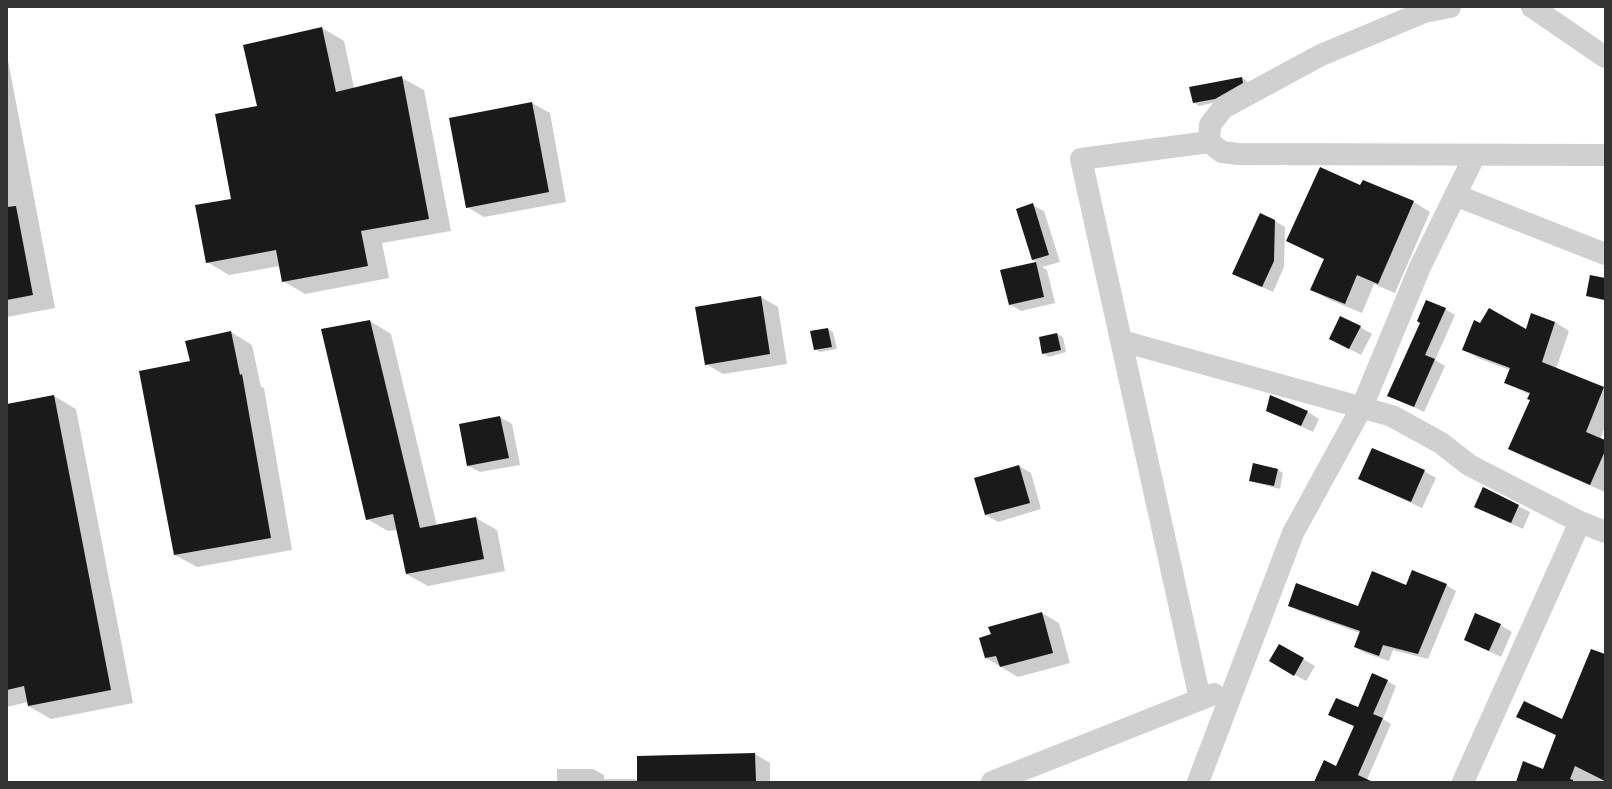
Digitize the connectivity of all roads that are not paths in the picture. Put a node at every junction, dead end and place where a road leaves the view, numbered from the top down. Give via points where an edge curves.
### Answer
1 (1450, 7) edge
2 (1532, 7) edge
3 (1605, 57) edge
4 (1209, 142) junction
5 (1475, 155) junction
6 (1605, 155) edge
7 (1455, 195) junction
8 (1605, 254) edge
9 (1122, 341) junction
10 (1362, 407) junction
11 (1580, 522) junction
12 (1605, 532) edge
13 (1235, 686) junction
14 (1200, 699) junction
15 (992, 782) edge
16 (1198, 782) edge
17 (1463, 782) edge

1 - 4 street via 1424,12 1322,55 1224,108 1210,125
2 - 3 street
4 - 5 street via 1222,152 1239,154
4 - 9 street via 1082,159
5 - 6 street
5 - 7 street
7 - 8 street
7 - 10 street via 1420,266
9 - 10 street
9 - 14 street
10 - 11 street via 1392,416 1441,443 1469,465
10 - 13 street via 1293,534
11 - 12 street
11 - 17 street
13 - 14 street
13 - 16 street
14 - 15 street

